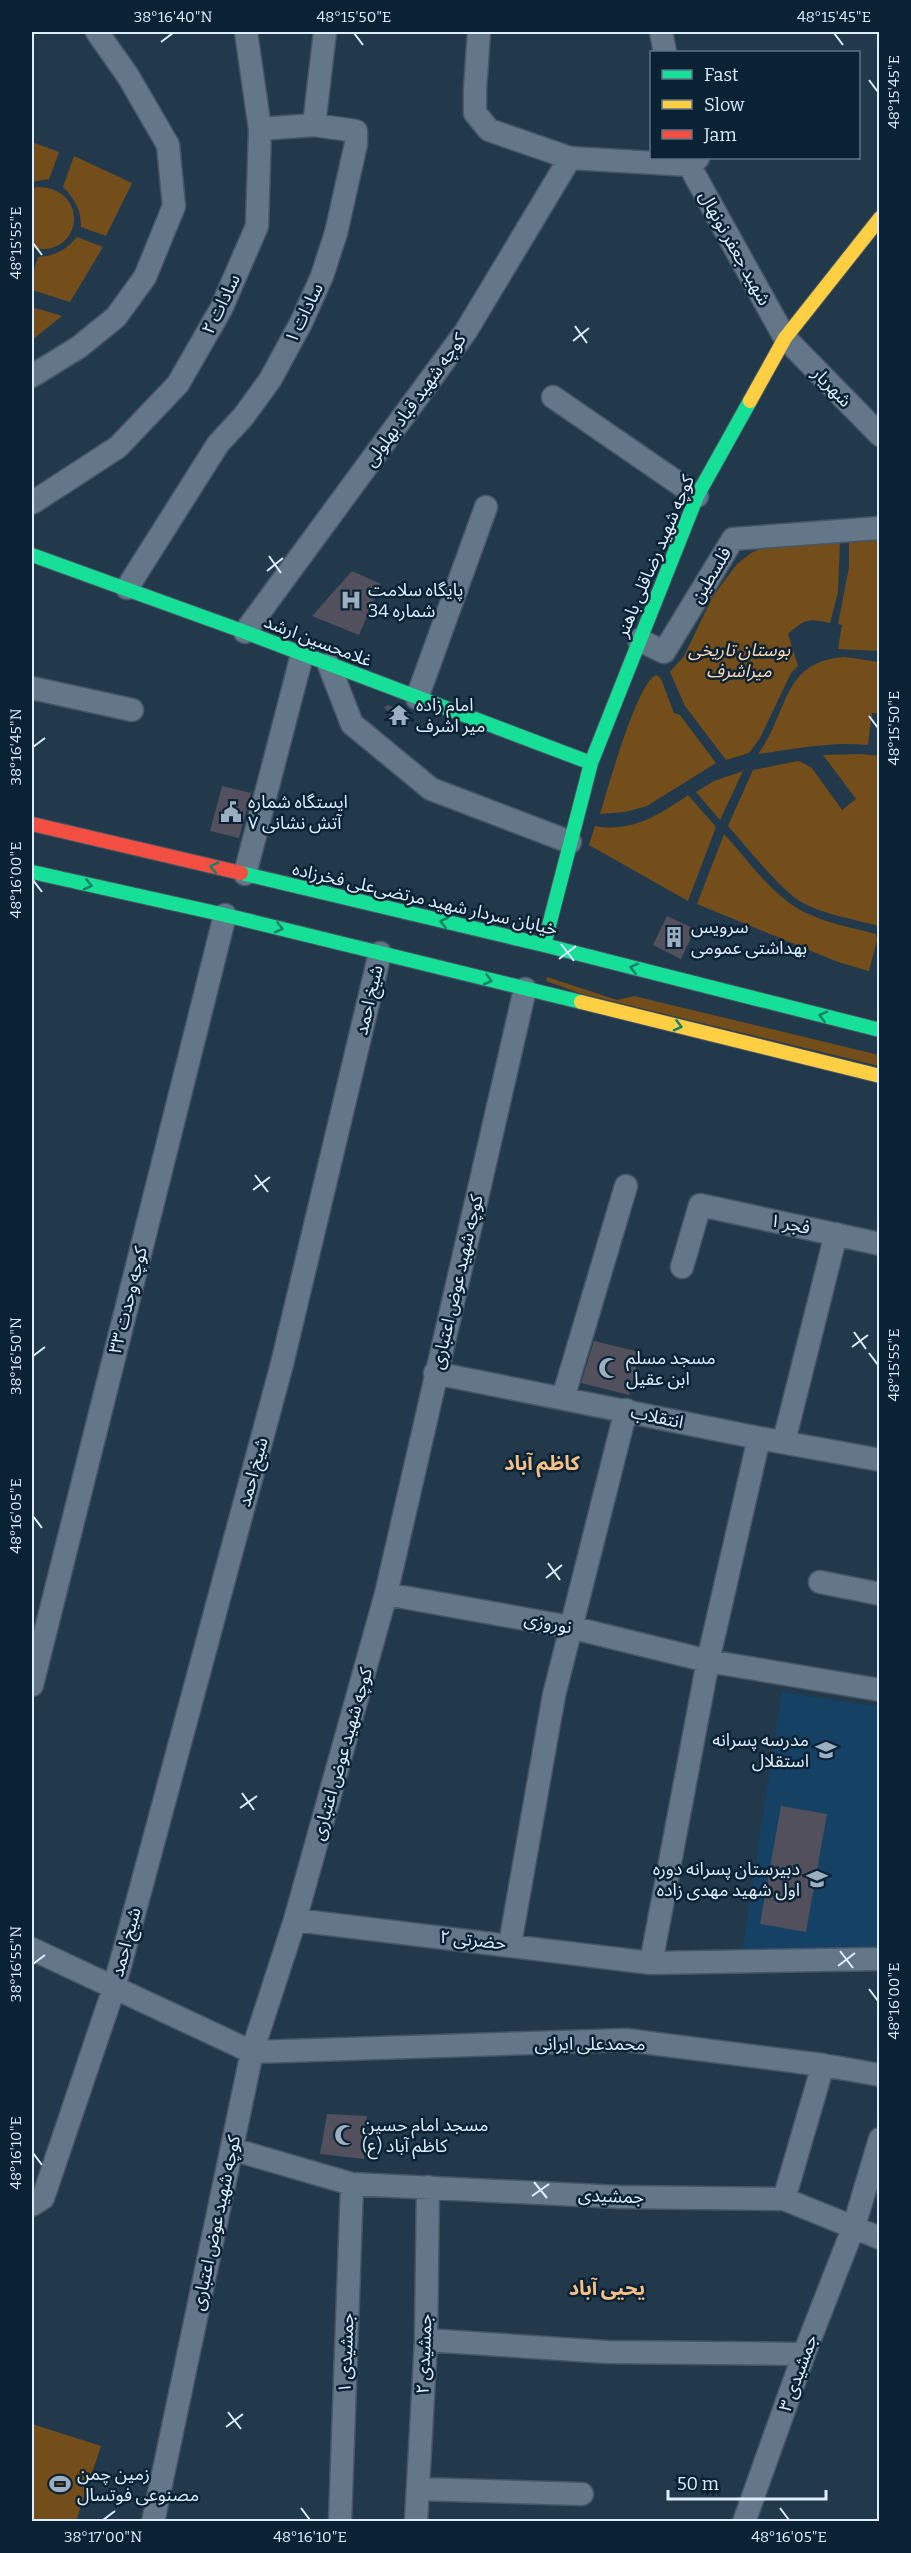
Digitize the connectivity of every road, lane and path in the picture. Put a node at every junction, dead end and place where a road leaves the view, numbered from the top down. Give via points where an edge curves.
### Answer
1 (97, 32) edge
2 (246, 32) edge
3 (326, 32) edge
4 (479, 32) edge
5 (661, 32) edge
6 (665, 51) edge
7 (314, 125) junction
8 (260, 129) junction
9 (570, 158) junction
10 (691, 160) edge
11 (879, 218) edge
12 (785, 338) junction
13 (32, 376) edge
14 (553, 397) dead end
15 (879, 435) edge
16 (697, 496) junction
17 (32, 503) edge
18 (486, 507) dead end
19 (879, 528) edge
20 (32, 555) edge
21 (127, 588) junction
22 (246, 632) junction
23 (639, 640) junction
24 (302, 655) junction
25 (329, 665) junction
26 (32, 688) edge
27 (417, 698) junction
28 (132, 710) dead end
29 (591, 764) junction
30 (32, 824) edge
31 (570, 842) junction
32 (32, 872) edge
33 (245, 874) junction
34 (63, 879) junction
35 (47, 888) dead end
36 (225, 915) junction
37 (544, 945) junction
38 (380, 953) junction
39 (525, 989) junction
40 (879, 1030) edge
41 (879, 1076) edge
42 (626, 1186) dead end
43 (836, 1234) junction
44 (879, 1244) edge
45 (682, 1267) dead end
46 (435, 1373) junction
47 (563, 1398) junction
48 (626, 1410) junction
49 (759, 1438) junction
50 (784, 1441) junction
51 (879, 1460) edge
52 (820, 1582) dead end
53 (386, 1594) junction
54 (879, 1594) edge
55 (570, 1627) junction
56 (708, 1661) junction
57 (32, 1685) edge
58 (879, 1690) edge
59 (295, 1920) junction
60 (510, 1944) junction
61 (32, 1950) edge
62 (879, 1959) edge
63 (651, 1963) junction
64 (114, 1988) junction
65 (252, 2052) junction
66 (823, 2065) junction
67 (879, 2075) edge
68 (879, 2139) edge
69 (232, 2149) junction
70 (352, 2184) junction
71 (429, 2187) junction
72 (783, 2199) junction
73 (32, 2205) edge
74 (854, 2226) junction
75 (879, 2238) edge
76 (426, 2340) junction
77 (804, 2354) junction
78 (418, 2489) junction
79 (582, 2494) dead end
80 (159, 2520) edge
81 (340, 2522) edge
82 (416, 2522) edge
83 (744, 2522) edge

1 - 13 street via 168,145 174,206 145,277 116,317 79,347
2 - 8 street, سادات ۲
3 - 7 street
4 - 9 street via 475,113 489,130
5 - 6 street
7 - 8 street
7 - 21 street, سادات ۱ via 356,131 336,233 322,276 270,380 218,444
8 - 17 street, سادات ۲ via 257,226 221,309 178,384 118,447
9 - 10 street
9 - 22 street, کوچه شهید قباد بهلولی via 466,331
10 - 12 street, شهید جعفر نونهال
11 - 12 main road, کوچه شهید رضاقلی باهنر
12 - 15 street, شهریار
12 - 16 main road, کوچه شهید رضاقلی باهنر
14 - 16 street
16 - 23 main road, کوچه شهید رضاقلی باهنر
18 - 27 street
19 - 23 street, فلسطین via 733,539 664,652
20 - 21 main road, غلامحسین ارشد
21 - 22 main road, غلامحسین ارشد
22 - 24 main road, غلامحسین ارشد
23 - 29 main road, کوچه شهید رضاقلی باهنر
24 - 25 main road, غلامحسین ارشد
24 - 33 street
25 - 27 main road, غلامحسین ارشد
25 - 31 street via 352,724 431,789
26 - 28 street
27 - 29 main road, غلامحسین ارشد
29 - 31 main road, کوچه شهید رضاقلی باهنر
33 -> 30 main road, خیابان سردار شهید مرتضی‌علی فخرزاده
31 - 37 main road, کوچه شهید رضاقلی باهنر
32 - 34 main road
37 -> 33 main road, خیابان سردار شهید مرتضی‌علی فخرزاده
34 - 35 main road
34 -> 36 main road
36 -> 38 main road
36 - 57 street, کوچه وحدت ۳۳
40 -> 37 main road, خیابان سردار شهید مرتضی‌علی فخرزاده
38 -> 39 main road
38 - 64 street, شیخ احمد via 282,1364
39 -> 41 main road
39 - 46 street, کوچه شهید عوض اعتباری
42 - 47 street
43 - 44 street, فجر ۱
43 - 45 street, فجر ۱ via 700,1205
43 - 50 street
46 - 47 street, انتقلاب
46 - 53 street, کوچه شهید عوض اعتباری
47 - 48 street, انتقلاب
48 - 49 street, انتقلاب
48 - 55 street
49 - 50 street, انتقلاب
49 - 56 street
50 - 51 street, انتقلاب
52 - 54 street
53 - 55 street, نوروزی
53 - 59 street, کوچه شهید عوض اعتباری
55 - 56 street, نوروزی
55 - 60 street via 537,1784
56 - 58 street, نوروزی
56 - 63 street
59 - 60 street, حضرتی ۲
59 - 65 street, کوچه شهید عوض اعتباری
60 - 63 street, حضرتی ۲
61 - 64 street
62 - 63 street, حضرتی ۲
64 - 65 street
64 - 73 street, شیخ احمد via 43,2198
65 - 66 street, محمدعلی ایرانی via 626,2040
65 - 69 street, کوچه شهید عوض اعتباری
66 - 67 street, محمدعلی ایرانی
66 - 72 street
68 - 74 street, جمشیدی ۳
69 - 70 street, جمشیدی
69 - 80 street, کوچه شهید عوض اعتباری
70 - 71 street, جمشیدی
70 - 81 street, جمشیدی ۱
71 - 72 street, جمشیدی via 620,2198
71 - 76 street, جمشیدی ۲
72 - 74 street, جمشیدی
74 - 75 street, جمشیدی
74 - 77 street, جمشیدی ۳
76 - 77 street via 607,2352
76 - 78 street, جمشیدی ۲
77 - 83 street, جمشیدی ۳
78 - 79 street
78 - 82 street, جمشیدی ۲

